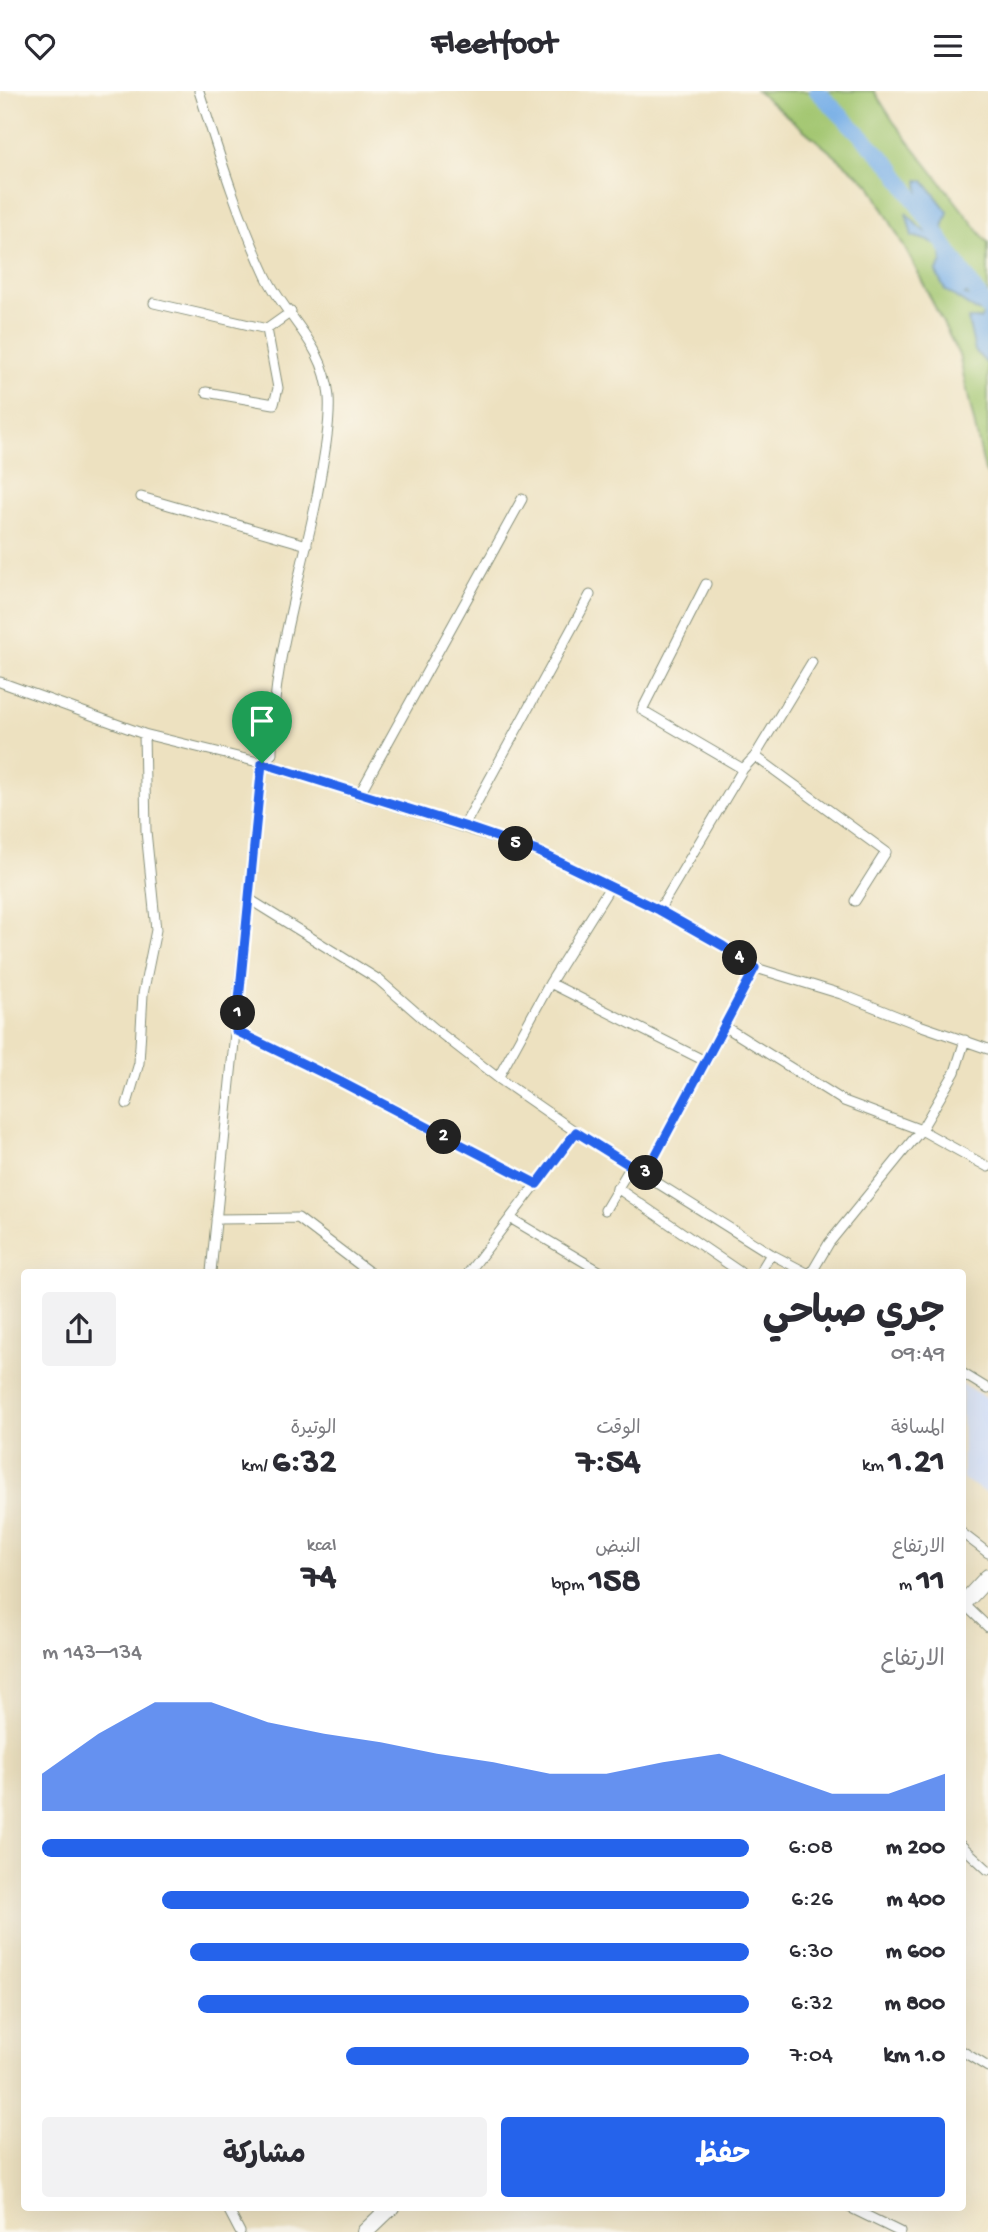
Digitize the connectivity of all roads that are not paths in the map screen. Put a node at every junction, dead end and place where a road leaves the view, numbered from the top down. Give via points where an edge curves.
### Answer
1 (199, 91) edge
2 (154, 303) dead end
3 (291, 312) junction
4 (267, 329) junction
5 (206, 392) dead end
6 (141, 497) dead end
7 (522, 499) dead end
8 (307, 545) junction
9 (706, 584) dead end
10 (590, 595) dead end
11 (812, 663) dead end
12 (0, 682) edge
13 (144, 734) junction
14 (755, 756) junction
15 (262, 763) junction
16 (743, 769) junction
17 (359, 795) junction
18 (464, 826) junction
19 (610, 887) junction
20 (249, 899) junction
21 (855, 901) dead end
22 (659, 910) junction
23 (755, 968) junction
24 (550, 983) junction
25 (724, 1026) junction
26 (236, 1031) junction
27 (965, 1040) junction
28 (988, 1049) edge
29 (705, 1061) junction
30 (498, 1078) junction
31 (127, 1104) dead end
32 (921, 1130) junction
33 (576, 1132) junction
34 (631, 1166) junction
35 (988, 1167) edge
36 (645, 1175) junction
37 (537, 1184) junction
38 (617, 1188) junction
39 (605, 1210) dead end
40 (510, 1218) junction
41 (216, 1219) junction
42 (771, 1254) junction
43 (211, 1269) edge
44 (365, 1269) edge
45 (471, 1269) edge
46 (596, 1269) edge
47 (736, 1269) edge
48 (762, 1269) edge
49 (800, 1269) edge
50 (814, 1269) edge
51 (966, 1375) edge
52 (988, 1389) edge
53 (966, 1536) edge
54 (988, 1553) edge
55 (988, 1577) edge
56 (966, 1602) edge
57 (966, 1608) edge
58 (988, 1627) edge
59 (966, 1850) edge
60 (988, 1870) edge
61 (966, 2053) edge
62 (988, 2067) edge
63 (229, 2211) edge
64 (387, 2211) edge
65 (857, 2211) edge
66 (240, 2232) edge
67 (365, 2232) edge
68 (900, 2232) edge

1 - 3 street via 239,215 268,280
2 - 4 street
3 - 4 street
3 - 8 street via 324,369 329,398
4 - 5 street via 278,388 274,404
6 - 8 street
7 - 17 street
8 - 15 street via 280,667 272,754
9 - 16 street via 642,710
10 - 18 street
11 - 14 street
12 - 13 street
13 - 15 street
13 - 31 street via 146,831 156,930 144,994 139,1063
14 - 16 street
14 - 21 street via 886,852
15 - 17 street
15 - 20 street
16 - 22 street
17 - 18 street
18 - 19 street via 537,851
19 - 22 street
19 - 24 street
20 - 26 street
20 - 30 street via 379,980
22 - 23 street
23 - 25 street
23 - 27 street
24 - 29 street
24 - 30 street
25 - 29 street
25 - 32 street via 844,1101
26 - 37 street
26 - 41 street
27 - 28 street
27 - 32 street via 955,1072
29 - 36 street
30 - 33 street
32 - 35 street
32 - 50 street via 829,1243
33 - 34 street
33 - 37 street
34 - 36 street
34 - 38 street
36 - 42 street
37 - 40 street
38 - 39 street
38 - 47 street
40 - 45 street
40 - 46 street
41 - 43 street
41 - 44 street via 299,1218
42 - 48 street
42 - 49 street
51 - 52 street
53 - 54 street
55 - 56 highway
57 - 58 street
59 - 60 street
61 - 62 street
63 - 66 street
64 - 67 highway
65 - 68 street

